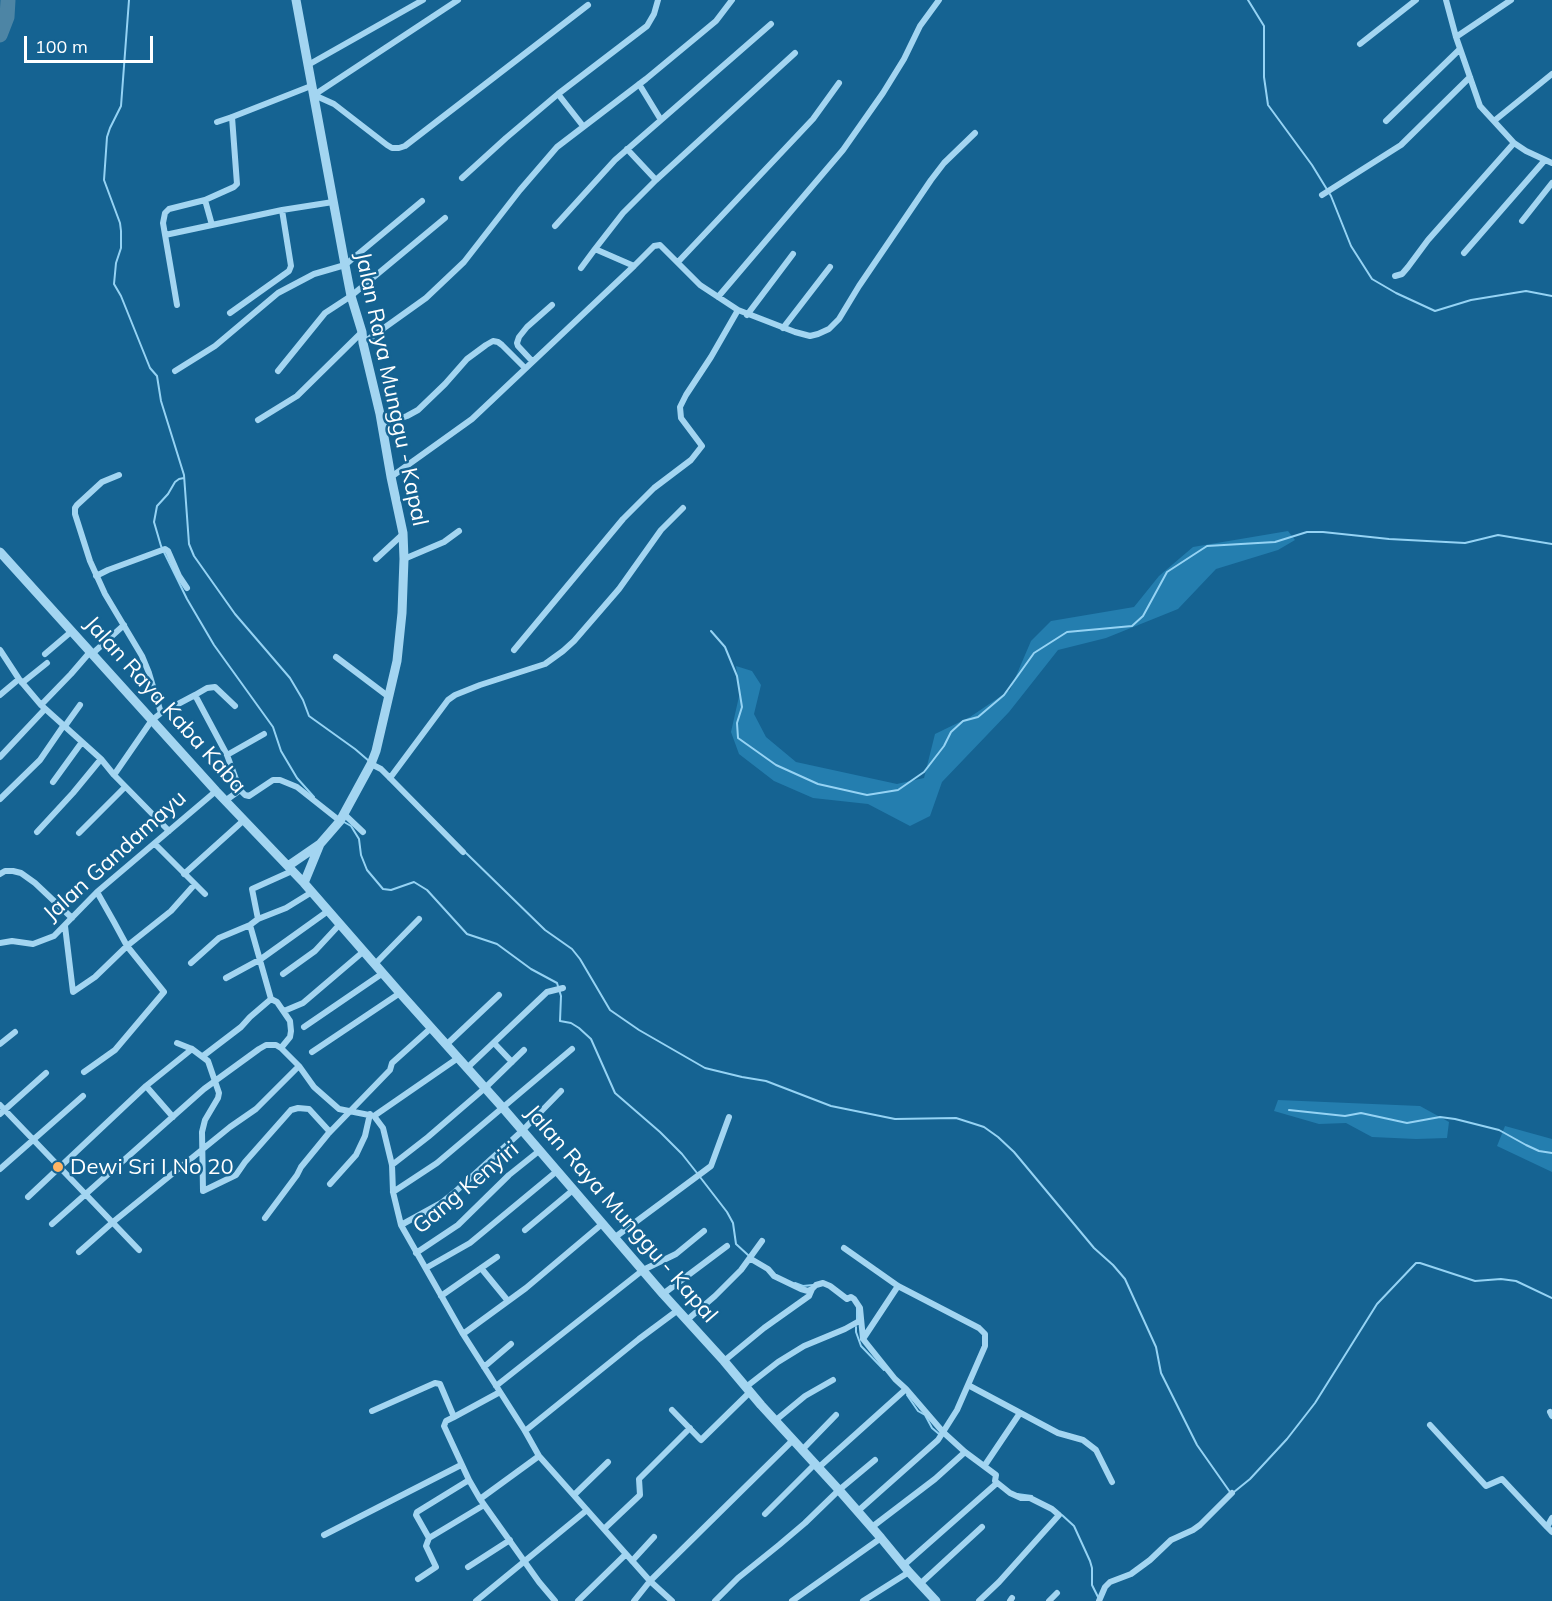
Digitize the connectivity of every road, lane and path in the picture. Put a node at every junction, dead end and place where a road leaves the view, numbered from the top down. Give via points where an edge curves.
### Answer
1 (296, 0) edge
2 (423, 0) edge
3 (458, 0) edge
4 (658, 0) edge
5 (732, 0) edge
6 (939, 0) edge
7 (1416, 0) edge
8 (1446, 0) edge
9 (1511, 0) edge
10 (588, 5) dead end
11 (771, 24) dead end
12 (1456, 37) junction
13 (1360, 44) dead end
14 (1460, 50) junction
15 (795, 52) dead end
16 (308, 65) junction
17 (1552, 74) edge
18 (1470, 77) junction
19 (839, 83) dead end
20 (639, 84) junction
21 (312, 91) junction
22 (558, 94) junction
23 (232, 117) junction
24 (661, 120) junction
25 (1386, 121) dead end
26 (1494, 121) junction
27 (217, 122) dead end
28 (583, 126) junction
29 (975, 134) dead end
30 (1514, 143) junction
31 (627, 149) junction
32 (1549, 161) edge
33 (462, 178) dead end
34 (656, 180) junction
35 (1552, 183) edge
36 (1322, 195) dead end
37 (205, 200) junction
38 (333, 201) junction
39 (422, 201) dead end
40 (282, 210) junction
41 (446, 218) dead end
42 (1522, 222) dead end
43 (212, 225) junction
44 (555, 226) dead end
45 (165, 235) junction
46 (595, 249) junction
47 (1464, 253) dead end
48 (793, 254) dead end
49 (678, 262) junction
50 (345, 265) junction
51 (634, 266) junction
52 (830, 267) dead end
53 (581, 268) dead end
54 (1395, 276) dead end
55 (351, 296) junction
56 (718, 297) junction
57 (177, 305) dead end
58 (552, 305) dead end
59 (738, 310) junction
60 (230, 313) dead end
61 (747, 315) junction
62 (783, 328) junction
63 (363, 338) junction
64 (532, 361) junction
65 (525, 368) junction
66 (175, 371) dead end
67 (278, 371) dead end
68 (258, 420) dead end
69 (382, 425) junction
70 (119, 475) dead end
71 (390, 477) junction
72 (683, 508) dead end
73 (459, 531) dead end
74 (403, 533) junction
75 (0, 552) edge
76 (376, 559) dead end
77 (404, 559) junction
78 (96, 576) junction
79 (187, 588) dead end
80 (124, 625) junction
81 (72, 632) junction
82 (0, 650) edge
83 (514, 650) dead end
84 (91, 653) junction
85 (45, 654) dead end
86 (336, 657) dead end
87 (47, 663) dead end
88 (20, 681) junction
89 (0, 695) edge
90 (195, 695) junction
91 (389, 697) junction
92 (80, 705) dead end
93 (235, 706) dead end
94 (43, 707) junction
95 (161, 713) junction
96 (152, 720) junction
97 (64, 725) junction
98 (264, 734) dead end
99 (82, 742) junction
100 (227, 755) junction
101 (0, 757) edge
102 (101, 759) junction
103 (372, 763) junction
104 (114, 775) junction
105 (390, 778) junction
106 (53, 782) dead end
107 (125, 787) junction
108 (240, 790) junction
109 (216, 791) junction
110 (0, 799) edge
111 (225, 801) junction
112 (342, 817) junction
113 (244, 820) junction
114 (169, 831) junction
115 (37, 832) dead end
116 (363, 832) dead end
117 (79, 833) dead end
118 (155, 844) junction
119 (320, 844) junction
120 (463, 852) dead end
121 (290, 868) junction
122 (0, 874) edge
123 (184, 874) junction
124 (304, 882) junction
125 (195, 884) junction
126 (97, 892) junction
127 (312, 892) junction
128 (205, 894) dead end
129 (328, 911) junction
130 (72, 918) junction
131 (419, 920) dead end
132 (254, 922) junction
133 (340, 924) junction
134 (65, 926) junction
135 (0, 943) edge
136 (127, 946) junction
137 (364, 951) junction
138 (261, 959) junction
139 (191, 963) dead end
140 (375, 964) junction
141 (383, 973) junction
142 (283, 974) dead end
143 (226, 978) dead end
144 (563, 988) dead end
145 (400, 993) junction
146 (499, 995) dead end
147 (271, 999) junction
148 (287, 1010) junction
149 (304, 1027) dead end
150 (431, 1028) junction
151 (15, 1032) dead end
152 (177, 1043) dead end
153 (494, 1043) junction
154 (0, 1044) edge
155 (446, 1045) junction
156 (281, 1048) junction
157 (192, 1049) junction
158 (572, 1049) dead end
159 (524, 1050) dead end
160 (312, 1052) dead end
161 (203, 1056) junction
162 (458, 1058) junction
163 (512, 1062) junction
164 (299, 1066) junction
165 (467, 1068) junction
166 (84, 1072) dead end
167 (46, 1073) dead end
168 (215, 1081) junction
169 (146, 1086) junction
170 (485, 1089) junction
171 (561, 1091) dead end
172 (83, 1096) dead end
173 (503, 1108) junction
174 (2, 1110) edge
175 (350, 1110) junction
176 (372, 1115) junction
177 (173, 1117) junction
178 (729, 1117) dead end
179 (522, 1131) junction
180 (330, 1132) junction
181 (33, 1139) junction
182 (202, 1150) junction
183 (539, 1151) junction
184 (392, 1165) junction
185 (59, 1167) junction
186 (0, 1169) edge
187 (556, 1171) junction
188 (330, 1184) dead end
189 (573, 1190) junction
190 (393, 1192) junction
191 (85, 1195) junction
192 (28, 1197) dead end
193 (265, 1218) dead end
194 (113, 1222) junction
195 (52, 1224) dead end
196 (602, 1224) junction
197 (401, 1225) junction
198 (525, 1230) dead end
199 (704, 1231) dead end
200 (614, 1238) junction
201 (762, 1241) dead end
202 (727, 1246) dead end
203 (844, 1248) dead end
204 (139, 1250) dead end
205 (79, 1252) dead end
206 (416, 1253) junction
207 (497, 1257) dead end
208 (751, 1259) junction
209 (426, 1268) junction
210 (481, 1268) junction
211 (643, 1270) junction
212 (898, 1286) junction
213 (812, 1289) junction
214 (663, 1294) junction
215 (441, 1296) junction
216 (508, 1301) junction
217 (678, 1310) junction
218 (687, 1320) junction
219 (861, 1320) junction
220 (463, 1334) junction
221 (863, 1340) junction
222 (511, 1344) dead end
223 (724, 1361) junction
224 (484, 1367) junction
225 (833, 1380) dead end
226 (968, 1385) junction
227 (498, 1389) junction
228 (906, 1389) junction
229 (748, 1390) junction
230 (672, 1410) dead end
231 (372, 1411) dead end
232 (1020, 1413) junction
233 (836, 1415) dead end
234 (454, 1416) junction
235 (776, 1420) junction
236 (1430, 1425) dead end
237 (690, 1428) junction
238 (525, 1431) junction
239 (943, 1432) junction
240 (793, 1440) junction
241 (802, 1449) junction
242 (965, 1452) junction
243 (539, 1456) junction
244 (875, 1460) dead end
245 (608, 1462) dead end
246 (461, 1465) junction
247 (985, 1465) junction
248 (816, 1466) junction
249 (469, 1480) junction
250 (1112, 1482) dead end
251 (997, 1483) junction
252 (839, 1490) junction
253 (1232, 1492) dead end
254 (574, 1495) junction
255 (482, 1502) junction
256 (587, 1510) junction
257 (858, 1511) junction
258 (765, 1514) dead end
259 (1552, 1518) edge
260 (872, 1527) junction
261 (982, 1527) dead end
262 (604, 1529) junction
263 (1549, 1529) edge
264 (324, 1535) dead end
265 (654, 1537) dead end
266 (429, 1538) junction
267 (882, 1538) junction
268 (510, 1540) junction
269 (626, 1554) junction
270 (632, 1561) junction
271 (525, 1562) junction
272 (468, 1567) dead end
273 (907, 1569) junction
274 (418, 1579) dead end
275 (650, 1581) junction
276 (921, 1584) junction
277 (1057, 1593) dead end
278 (552, 1600) edge
279 (476, 1601) edge
280 (578, 1601) edge
281 (634, 1601) edge
282 (672, 1601) edge
283 (715, 1601) edge
284 (792, 1601) edge
285 (863, 1601) edge
286 (936, 1601) edge
287 (979, 1601) edge
288 (1049, 1601) edge
289 (1099, 1601) edge

1 - 16 street, Jalan Raya Munggu - Kapal
2 - 16 street
3 - 21 street
4 - 22 street via 647,26
5 - 20 street via 716,21
6 - 56 street via 843,150
7 - 13 street
8 - 12 street
9 - 12 street
10 - 21 street via 399,148 387,145
11 - 24 street
12 - 14 street
14 - 18 street
14 - 25 street
15 - 34 street
16 - 21 street, Jalan Raya Munggu - Kapal
17 - 26 street
18 - 26 street via 1480,106
18 - 36 street via 1401,145
19 - 49 street via 813,119
20 - 24 street
20 - 28 street
21 - 23 street
21 - 38 street, Jalan Raya Munggu - Kapal
22 - 28 street
22 - 33 street
23 - 27 street
23 - 37 street via 237,184
24 - 31 street
26 - 30 street
28 - 63 street via 557,147 464,262 426,298
29 - 62 street via 938,171 839,319 829,329 810,336
30 - 32 street
30 - 54 street via 1402,274
31 - 34 street
31 - 44 street
32 - 47 street
34 - 46 street
35 - 42 street
37 - 43 street
37 - 45 street via 166,211
38 - 40 street
38 - 50 street, Jalan Raya Munggu - Kapal
39 - 50 street
40 - 43 street
40 - 60 street via 289,272
41 - 55 street
43 - 45 street
45 - 57 street
46 - 51 street
46 - 53 street
48 - 61 street
49 - 51 street via 657,245
49 - 56 street
50 - 55 street, Jalan Raya Munggu - Kapal
50 - 66 street via 314,274 278,293 215,346
51 - 64 street
52 - 62 street
55 - 63 street, Jalan Raya Munggu - Kapal
55 - 67 street via 325,313
56 - 59 street
58 - 64 street via 519,337 518,346
59 - 61 street
59 - 83 street via 680,407 681,418 702,446 622,519
61 - 62 street
63 - 68 street via 297,396
63 - 69 street, Jalan Raya Munggu - Kapal
64 - 65 street
65 - 69 street via 493,341 467,359 418,410
65 - 71 street via 472,419
69 - 71 street, Jalan Raya Munggu - Kapal
70 - 78 street via 102,482 75,508
71 - 74 street, Jalan Raya Munggu - Kapal
72 - 105 street via 574,641 545,664 448,700
73 - 77 street
74 - 76 street
74 - 77 street, Jalan Raya Munggu - Kapal
75 - 81 street, Jalan Raya Kaba Kaba
77 - 91 street, Jalan Raya Munggu - Kapal via 397,661
78 - 79 street via 162,550 168,551
78 - 80 street
80 - 84 street
80 - 95 street via 149,672
81 - 84 street, Jalan Raya Kaba Kaba
81 - 85 street
82 - 88 street
84 - 94 street
84 - 96 street, Jalan Raya Kaba Kaba
86 - 91 street
87 - 88 street
88 - 89 street
88 - 94 street
90 - 93 street via 215,687
90 - 95 street
90 - 100 street
91 - 103 street, Jalan Raya Munggu - Kapal
92 - 97 street
94 - 97 street
94 - 101 street
95 - 96 street
96 - 104 street
96 - 109 street, Jalan Raya Kaba Kaba
97 - 99 street
97 - 110 street via 40,760
98 - 100 street
99 - 102 street
99 - 106 street
100 - 108 street
102 - 104 street
102 - 115 street
103 - 105 street
103 - 112 street, Jalan Raya Munggu - Kapal
104 - 107 street
105 - 120 street
107 - 114 street
107 - 117 street
108 - 111 street
108 - 112 street via 249,796 273,780 280,780
109 - 111 street, Jalan Raya Kaba Kaba
109 - 114 street, Jalan Gandamayu
111 - 113 street, Jalan Raya Kaba Kaba
112 - 116 street
112 - 119 street, Jalan Raya Munggu - Kapal
113 - 121 street, Jalan Raya Kaba Kaba
113 - 123 street
114 - 118 street, Jalan Gandamayu
118 - 123 street
118 - 126 street, Jalan Gandamayu
119 - 121 street, Jalan Raya Munggu - Kapal
119 - 124 street, Jalan Raya Munggu - Kapal
121 - 124 street, Jalan Raya Kaba Kaba
121 - 132 street via 252,889
122 - 130 street via 21,873
123 - 125 street
124 - 127 street, Jalan Raya Munggu - Kapal
125 - 128 street
125 - 136 street via 171,911
126 - 130 street, Jalan Gandamayu
126 - 136 street
127 - 129 street, Jalan Raya Munggu - Kapal
127 - 132 street
129 - 133 street, Jalan Raya Munggu - Kapal
129 - 138 street
130 - 134 street, Jalan Gandamayu
131 - 140 street
132 - 138 street
132 - 139 street via 219,938
133 - 137 street, Jalan Raya Munggu - Kapal
133 - 142 street via 315,951
134 - 135 street, Jalan Gandamayu via 41,942
134 - 136 street via 73,992
136 - 166 street via 164,992 115,1050
137 - 140 street, Jalan Raya Munggu - Kapal
137 - 148 street via 303,1003
138 - 143 street
138 - 147 street
140 - 141 street, Jalan Raya Munggu - Kapal
141 - 145 street, Jalan Raya Munggu - Kapal
141 - 149 street
144 - 153 street via 547,992
145 - 150 street, Jalan Raya Munggu - Kapal
145 - 160 street
146 - 155 street
147 - 148 street
147 - 161 street
148 - 156 street via 290,1037
150 - 155 street, Jalan Raya Munggu - Kapal
150 - 175 street via 392,1063 390,1070
151 - 154 street
152 - 157 street
153 - 163 street
153 - 165 street
155 - 162 street, Jalan Raya Munggu - Kapal
156 - 164 street
156 - 168 street via 266,1045
157 - 161 street
157 - 169 street
158 - 173 street
159 - 163 street
161 - 168 street
162 - 165 street, Jalan Raya Munggu - Kapal
162 - 176 street
163 - 170 street
164 - 175 street via 314,1087 339,1109
164 - 182 street via 256,1109
165 - 170 street, Jalan Raya Munggu - Kapal
167 - 174 street
168 - 177 street
168 - 182 street via 218,1098 205,1120
169 - 177 street
169 - 185 street
170 - 173 street, Jalan Raya Munggu - Kapal
170 - 184 street
171 - 179 street
172 - 181 street
173 - 179 street, Jalan Raya Munggu - Kapal
173 - 190 street via 437,1163
174 - 181 street
175 - 176 street
175 - 180 street
176 - 184 street via 383,1128
176 - 188 street via 358,1152
177 - 191 street
178 - 200 street via 711,1166
179 - 183 street, Jalan Raya Munggu - Kapal
179 - 197 street via 448,1198
180 - 182 street via 309,1109 291,1110 236,1175 203,1191
180 - 193 street
181 - 185 street
181 - 186 street
182 - 194 street
183 - 187 street, Jalan Raya Munggu - Kapal
183 - 206 street, Gang Kenyiri via 458,1225
184 - 190 street
185 - 191 street
185 - 192 street
187 - 189 street, Jalan Raya Munggu - Kapal
187 - 209 street via 470,1243
189 - 196 street, Jalan Raya Munggu - Kapal
189 - 198 street
190 - 197 street
191 - 194 street
191 - 195 street
194 - 204 street
194 - 205 street
196 - 200 street, Jalan Raya Munggu - Kapal
196 - 216 street
197 - 206 street
199 - 211 street via 676,1254
200 - 211 street, Jalan Raya Munggu - Kapal
201 - 208 street
202 - 214 street
203 - 212 street
206 - 209 street
207 - 210 street
208 - 213 street via 782,1280 808,1291
208 - 218 street
209 - 215 street
210 - 215 street
210 - 216 street
211 - 214 street, Jalan Raya Munggu - Kapal
211 - 227 street
212 - 221 street
212 - 226 street via 985,1334 985,1346
213 - 219 street via 823,1283 847,1299 851,1297 860,1308
213 - 223 street via 809,1296
214 - 217 street, Jalan Raya Munggu - Kapal
215 - 220 street
216 - 220 street
217 - 218 street, Jalan Raya Munggu - Kapal
217 - 238 street
218 - 223 street, Jalan Raya Munggu - Kapal
219 - 221 street
219 - 229 street via 778,1362
220 - 224 street
221 - 228 street
222 - 224 street
223 - 229 street, Jalan Raya Munggu - Kapal
224 - 227 street
225 - 235 street
226 - 232 street
226 - 239 street
227 - 234 street
227 - 238 street
228 - 239 street
228 - 248 street
229 - 235 street, Jalan Raya Munggu - Kapal
229 - 237 street via 701,1440
230 - 237 street
231 - 234 street via 436,1383 440,1384
232 - 247 street
232 - 250 street via 1058,1433 1083,1440 1096,1450
233 - 241 street
234 - 246 street via 444,1426
235 - 240 street, Jalan Raya Munggu - Kapal
236 - 263 street via 1486,1486 1502,1479
237 - 262 street via 639,1479 640,1495
238 - 243 street
239 - 242 street
239 - 257 street
240 - 241 street, Jalan Raya Munggu - Kapal
240 - 275 street
241 - 248 street, Jalan Raya Munggu - Kapal
242 - 247 street
242 - 260 street
243 - 254 street
243 - 255 street
244 - 252 street
245 - 254 street
246 - 249 street
246 - 264 street
247 - 251 street via 996,1475
248 - 252 street, Jalan Raya Munggu - Kapal
248 - 258 street
249 - 255 street
249 - 266 street via 417,1512
251 - 273 street
251 - 287 street via 1010,1494 1030,1498 1059,1515
252 - 257 street, Jalan Raya Munggu - Kapal
252 - 283 street
253 - 289 street via 1200,1525 1171,1540 1131,1574 1110,1582
254 - 256 street
255 - 266 street
255 - 268 street
256 - 262 street
256 - 271 street
257 - 260 street, Jalan Raya Munggu - Kapal
259 - 263 street
260 - 267 street, Jalan Raya Munggu - Kapal
261 - 276 street
262 - 269 street
265 - 270 street
266 - 274 street via 426,1546 436,1567
267 - 273 street, Jalan Raya Munggu - Kapal
267 - 284 street
268 - 271 street
268 - 272 street
269 - 270 street
269 - 280 street
270 - 275 street
271 - 278 street
271 - 279 street
273 - 276 street, Jalan Raya Munggu - Kapal
273 - 285 street
275 - 281 street
275 - 282 street
276 - 286 street, Jalan Raya Munggu - Kapal
277 - 288 street

